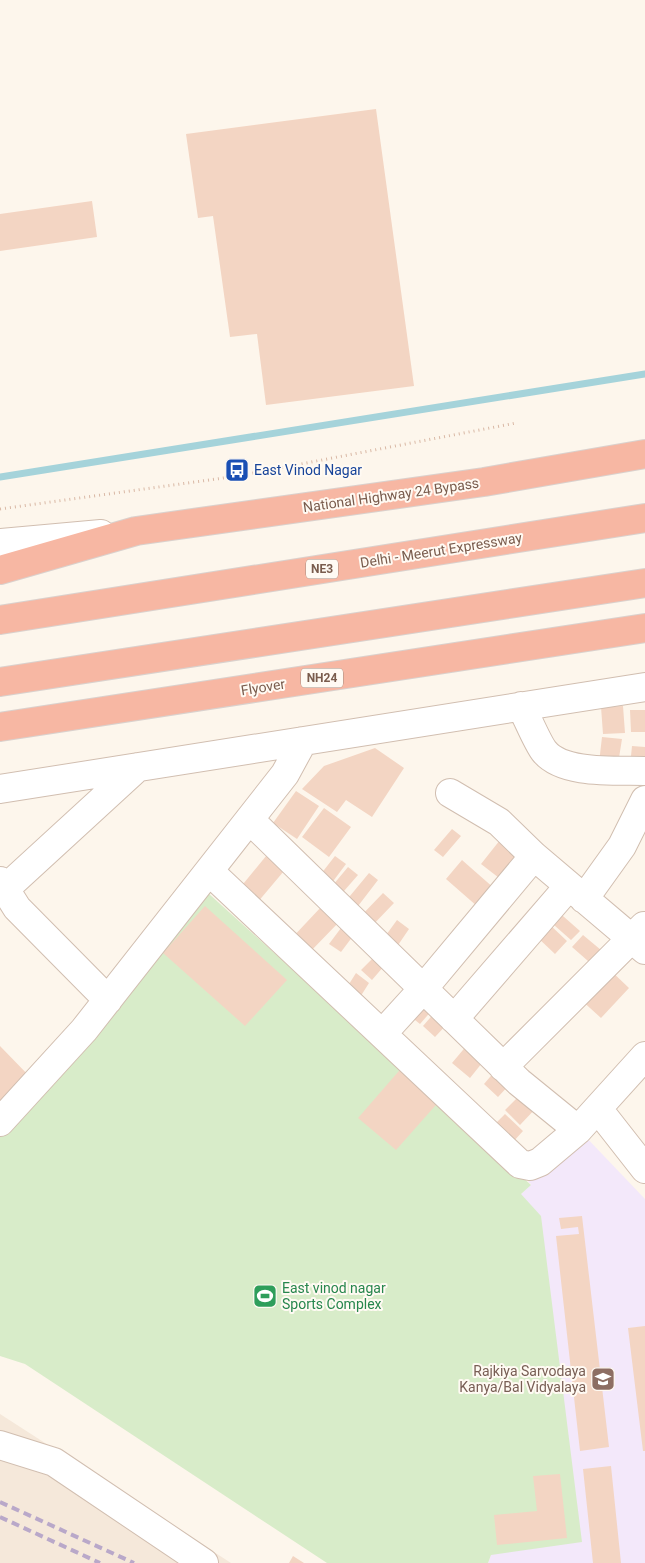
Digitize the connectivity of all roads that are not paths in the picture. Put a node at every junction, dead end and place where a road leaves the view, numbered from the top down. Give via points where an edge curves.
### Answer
1 (645, 454) edge
2 (645, 518) edge
3 (136, 531) junction
4 (0, 543) edge
5 (0, 570) edge
6 (645, 583) edge
7 (0, 620) edge
8 (645, 628) edge
9 (645, 672) edge
10 (0, 682) edge
11 (645, 687) edge
12 (522, 706) junction
13 (0, 728) edge
14 (303, 740) junction
15 (138, 766) junction
16 (0, 770) edge
17 (645, 771) edge
18 (0, 789) edge
19 (450, 792) dead end
20 (645, 800) edge
21 (250, 820) junction
22 (534, 856) junction
23 (210, 872) junction
24 (3, 885) edge
25 (576, 892) junction
26 (640, 938) edge
27 (423, 989) junction
28 (108, 1000) junction
29 (454, 1019) junction
30 (382, 1034) junction
31 (645, 1056) edge
32 (503, 1066) junction
33 (598, 1109) junction
34 (0, 1122) edge
35 (578, 1130) junction
36 (645, 1169) edge
37 (0, 1445) edge
38 (204, 1563) edge

1 - 3 highway, National Highway 24 Bypass via 484,482
2 - 7 highway, Delhi - Meerut Expressway / NE3
3 - 4 street
3 - 5 highway
6 - 10 highway
8 - 13 highway, Flyover / NH24
9 - 16 street
11 - 12 street
12 - 14 street
12 - 17 street via 544,752 558,762 578,768
14 - 15 street
14 - 21 street via 285,774
15 - 18 street
15 - 24 street
19 - 22 street via 499,822
20 - 25 street via 622,846
21 - 23 street
21 - 27 street
22 - 25 street
22 - 27 street
23 - 28 street
23 - 30 street
24 - 28 street via 17,908
25 - 26 street
25 - 29 street via 525,934
26 - 32 street
27 - 29 street
27 - 30 street
28 - 34 street
29 - 32 street
30 - 35 street via 520,1164 530,1166 540,1162
31 - 33 street
32 - 35 street
33 - 35 street
33 - 36 street
37 - 38 street via 54,1462

